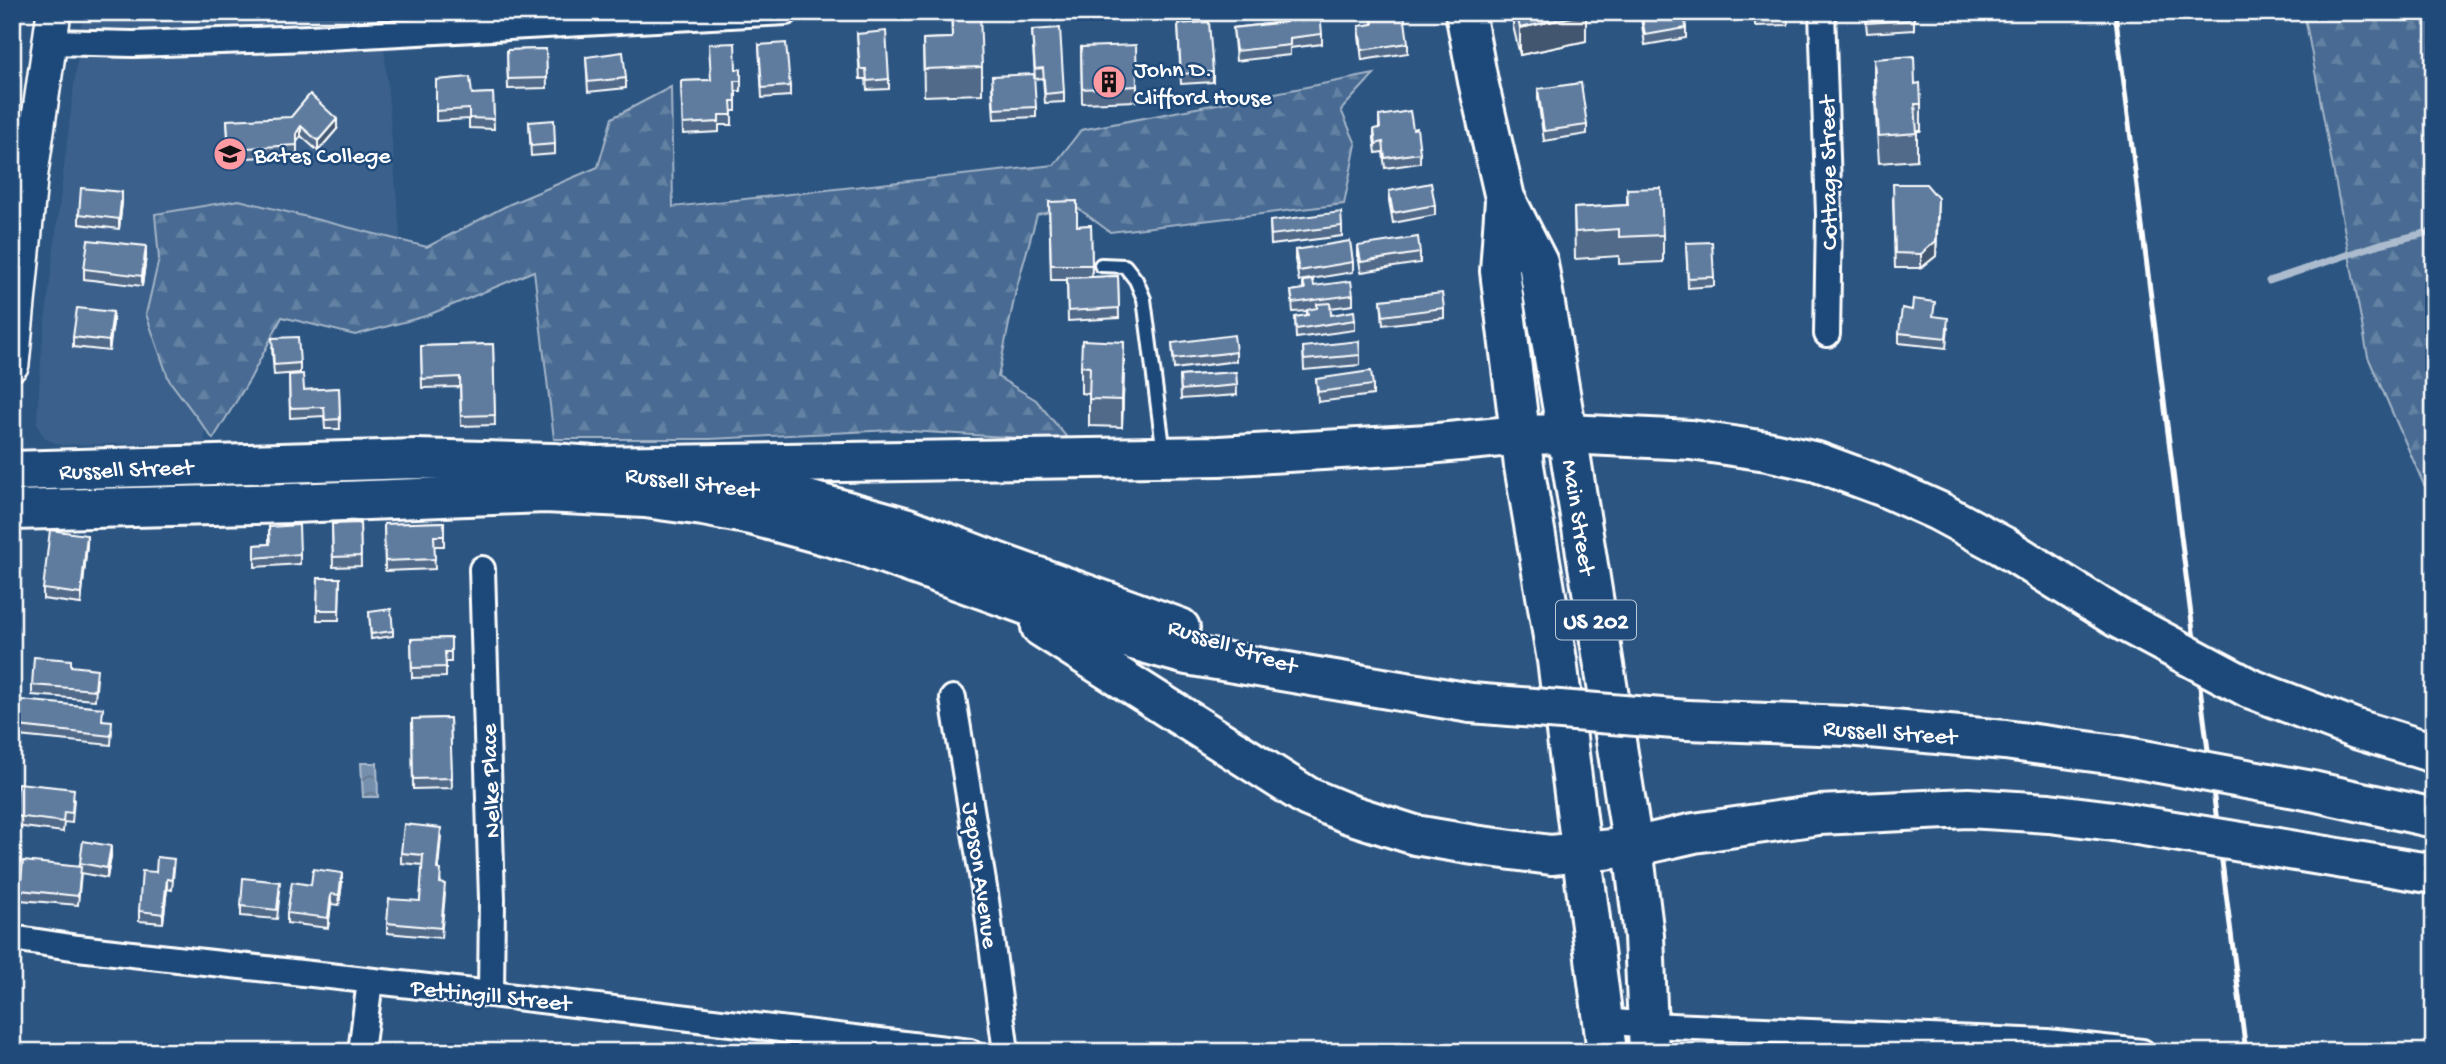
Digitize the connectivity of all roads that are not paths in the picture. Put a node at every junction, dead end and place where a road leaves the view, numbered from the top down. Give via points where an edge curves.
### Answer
1 (786, 12) edge
2 (1465, 12) edge
3 (1822, 12) edge
4 (553, 18) edge
5 (53, 27) edge
6 (1505, 198) junction
7 (1101, 265) dead end
8 (1827, 334) dead end
9 (12, 363) edge
10 (1567, 434) junction
11 (1521, 435) junction
12 (1165, 457) junction
13 (552, 463) junction
14 (12, 471) edge
15 (12, 510) edge
16 (482, 569) dead end
17 (927, 570) junction
18 (1341, 681) junction
19 (953, 698) dead end
20 (2434, 753) edge
21 (2434, 818) edge
22 (1633, 847) junction
23 (1582, 852) junction
24 (2434, 874) edge
25 (12, 938) edge
26 (370, 981) junction
27 (491, 993) junction
28 (1605, 1036) edge
29 (1648, 1038) edge
30 (361, 1052) edge
31 (970, 1052) edge
32 (1006, 1052) edge
33 (2142, 1052) edge

1 - 4 street
2 - 6 main road, Main Street / US 202
3 - 8 street, Cottage Street via 1829,215
4 - 5 street via 309,38 133,44
5 - 9 main road via 30,180
6 - 10 main road, Main Street / US 202 via 1538,263
6 - 11 main road, Main Street / US 202 via 1500,271
7 - 12 lane via 1125,266 1144,299
10 - 11 main road
10 - 20 main road, bridge via 1690,440 1817,462 1938,511 2116,617 2249,688
10 - 22 main road, Main Street / US 202
11 - 12 main road via 1324,451
11 - 23 main road, Main Street / US 202
12 - 13 main road
13 - 14 main road, Russell Street via 416,459
13 - 18 main road, Russell Street via 779,492 908,528 1121,608
15 - 17 main road, Russell Street via 588,494 751,515 857,544
16 - 27 street, Nelke Place
17 - 18 main road, Russell Street via 1093,629 1187,655
17 - 23 main road via 1060,637 1296,789 1338,810 1415,835 1551,855
18 - 21 main road, Russell Street, bridge via 1471,703 2005,740 2116,755
19 - 32 street, Jepson Avenue
22 - 23 main road
22 - 24 main road, bridge via 1819,815 1968,808 2113,821
22 - 29 main road, Main Street / US 202 via 1644,936
23 - 28 main road, Main Street / US 202
25 - 26 street, Pettingill Street
26 - 27 street, Pettingill Street
26 - 30 street
27 - 31 street, Pettingill Street
28 - 29 street
29 - 33 street via 2047,1042

